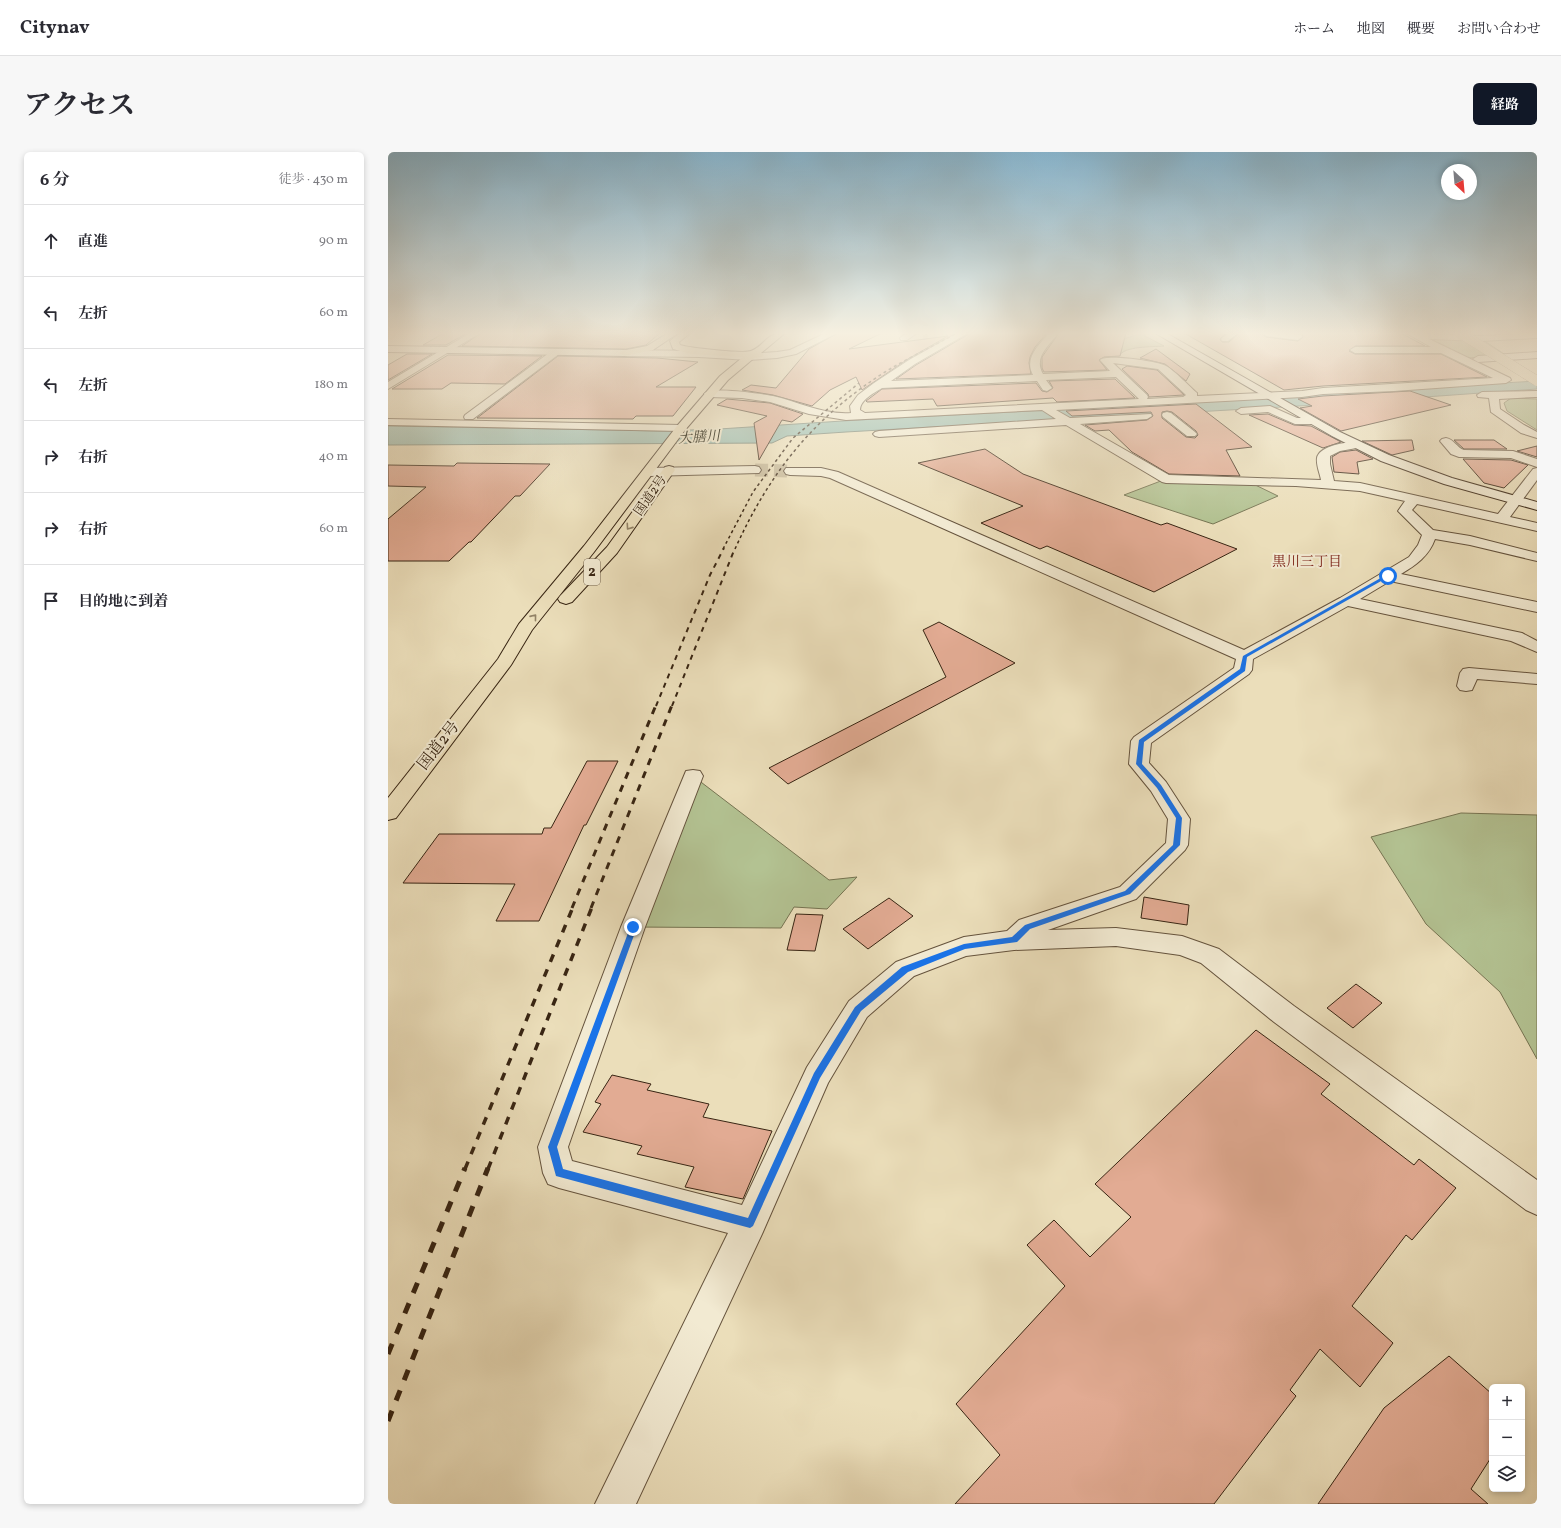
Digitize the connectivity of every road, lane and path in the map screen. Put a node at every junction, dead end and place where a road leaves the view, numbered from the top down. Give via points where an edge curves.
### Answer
1 (496, 396) edge
2 (707, 396) edge
3 (722, 396) edge
4 (744, 396) edge
5 (863, 396) edge
6 (926, 396) edge
7 (967, 396) edge
8 (1054, 396) edge
9 (1142, 396) edge
10 (1191, 396) edge
11 (1250, 396) edge
12 (1270, 396) edge
13 (1497, 396) edge
14 (1014, 397) joint
15 (1094, 397) junction
16 (969, 400) junction
17 (1185, 400) junction
18 (1058, 401) junction
19 (885, 402) dead end
20 (929, 402) junction
21 (715, 406) dead end
22 (1312, 407) dead end
23 (1046, 408) junction
24 (1292, 408) junction
25 (1228, 411) dead end
26 (1187, 414) dead end
27 (1167, 415) junction
28 (862, 416) junction
29 (468, 417) dead end
30 (1067, 421) junction
31 (1313, 421) junction
32 (388, 422) edge
33 (681, 428) junction
34 (879, 434) dead end
35 (1191, 434) dead end
36 (1537, 435) edge
37 (1446, 441) dead end
38 (1358, 445) junction
39 (1537, 463) edge
40 (671, 467) junction
41 (755, 470) tunnel mouth
42 (790, 471) tunnel mouth
43 (649, 472) junction
44 (1537, 472) edge
45 (1328, 484) junction
46 (1413, 500) junction
47 (1515, 500) junction
48 (1537, 506) edge
49 (1501, 519) junction
50 (1537, 527) edge
51 (1429, 534) junction
52 (1537, 557) edge
53 (1388, 576) junction
54 (1346, 601) junction
55 (1537, 607) edge
56 (1537, 647) edge
57 (1245, 657) junction
58 (505, 661) junction
59 (1537, 679) edge
60 (1466, 686) dead end
61 (693, 776) dead end
62 (388, 813) edge
63 (1014, 940) junction
64 (1537, 1199) edge
65 (750, 1223) junction
66 (616, 1504) edge

1 - 29 street
2 - 33 highway, 国道2号 / 2
3 - 21 highway, 国道2号 / 2
4 - 28 street via 772,399 822,414
5 - 28 street via 854,406 855,411
6 - 20 street
7 - 16 street
8 - 18 street
9 - 15 street
10 - 17 street
11 - 17 street
12 - 24 street
13 - 36 street via 1494,398 1495,410 1525,432
14 - 16 street
14 - 18 street
15 - 17 street
15 - 18 street
15 - 23 street
16 - 20 street
19 - 20 street via 889,411
22 - 24 street
23 - 28 street
23 - 30 street
24 - 31 street
25 - 31 street via 1270,409 1295,421
26 - 27 street
27 - 30 street
27 - 35 street
30 - 34 street
30 - 45 street via 1166,479
31 - 38 street
32 - 33 street
33 - 43 highway, 国道2号 / 2
37 - 39 street via 1455,451 1463,454 1513,455
38 - 45 street via 1326,452 1323,457
38 - 47 street via 1418,471
40 - 41 street
40 - 43 street
40 -> 58 highway, 国道2号 / 2 via 612,550 540,629
42 - 57 street via 821,472 842,478
58 -> 43 highway, 国道2号 / 2 via 525,628
44 - 47 street
45 - 46 street via 1360,487
46 - 49 street
46 - 51 street via 1404,511
47 - 48 street
47 - 49 street
49 - 50 street
51 - 52 street via 1495,546
51 - 53 street via 1425,546 1414,560
53 - 54 street
53 - 55 street
54 - 56 street via 1516,637
54 - 57 street
57 - 63 street via 1243,670 1142,742 1139,764 1159,787 1179,818 1177,845 1128,893 1028,927
58 - 62 highway, 国道2号 / 2
59 - 60 street via 1469,673
61 - 65 street via 633,927 553,1147 559,1173
63 - 64 street via 1116,937 1182,946 1210,956 1284,1014
63 - 65 street via 964,946 905,969 858,1009 817,1076
65 - 66 street

